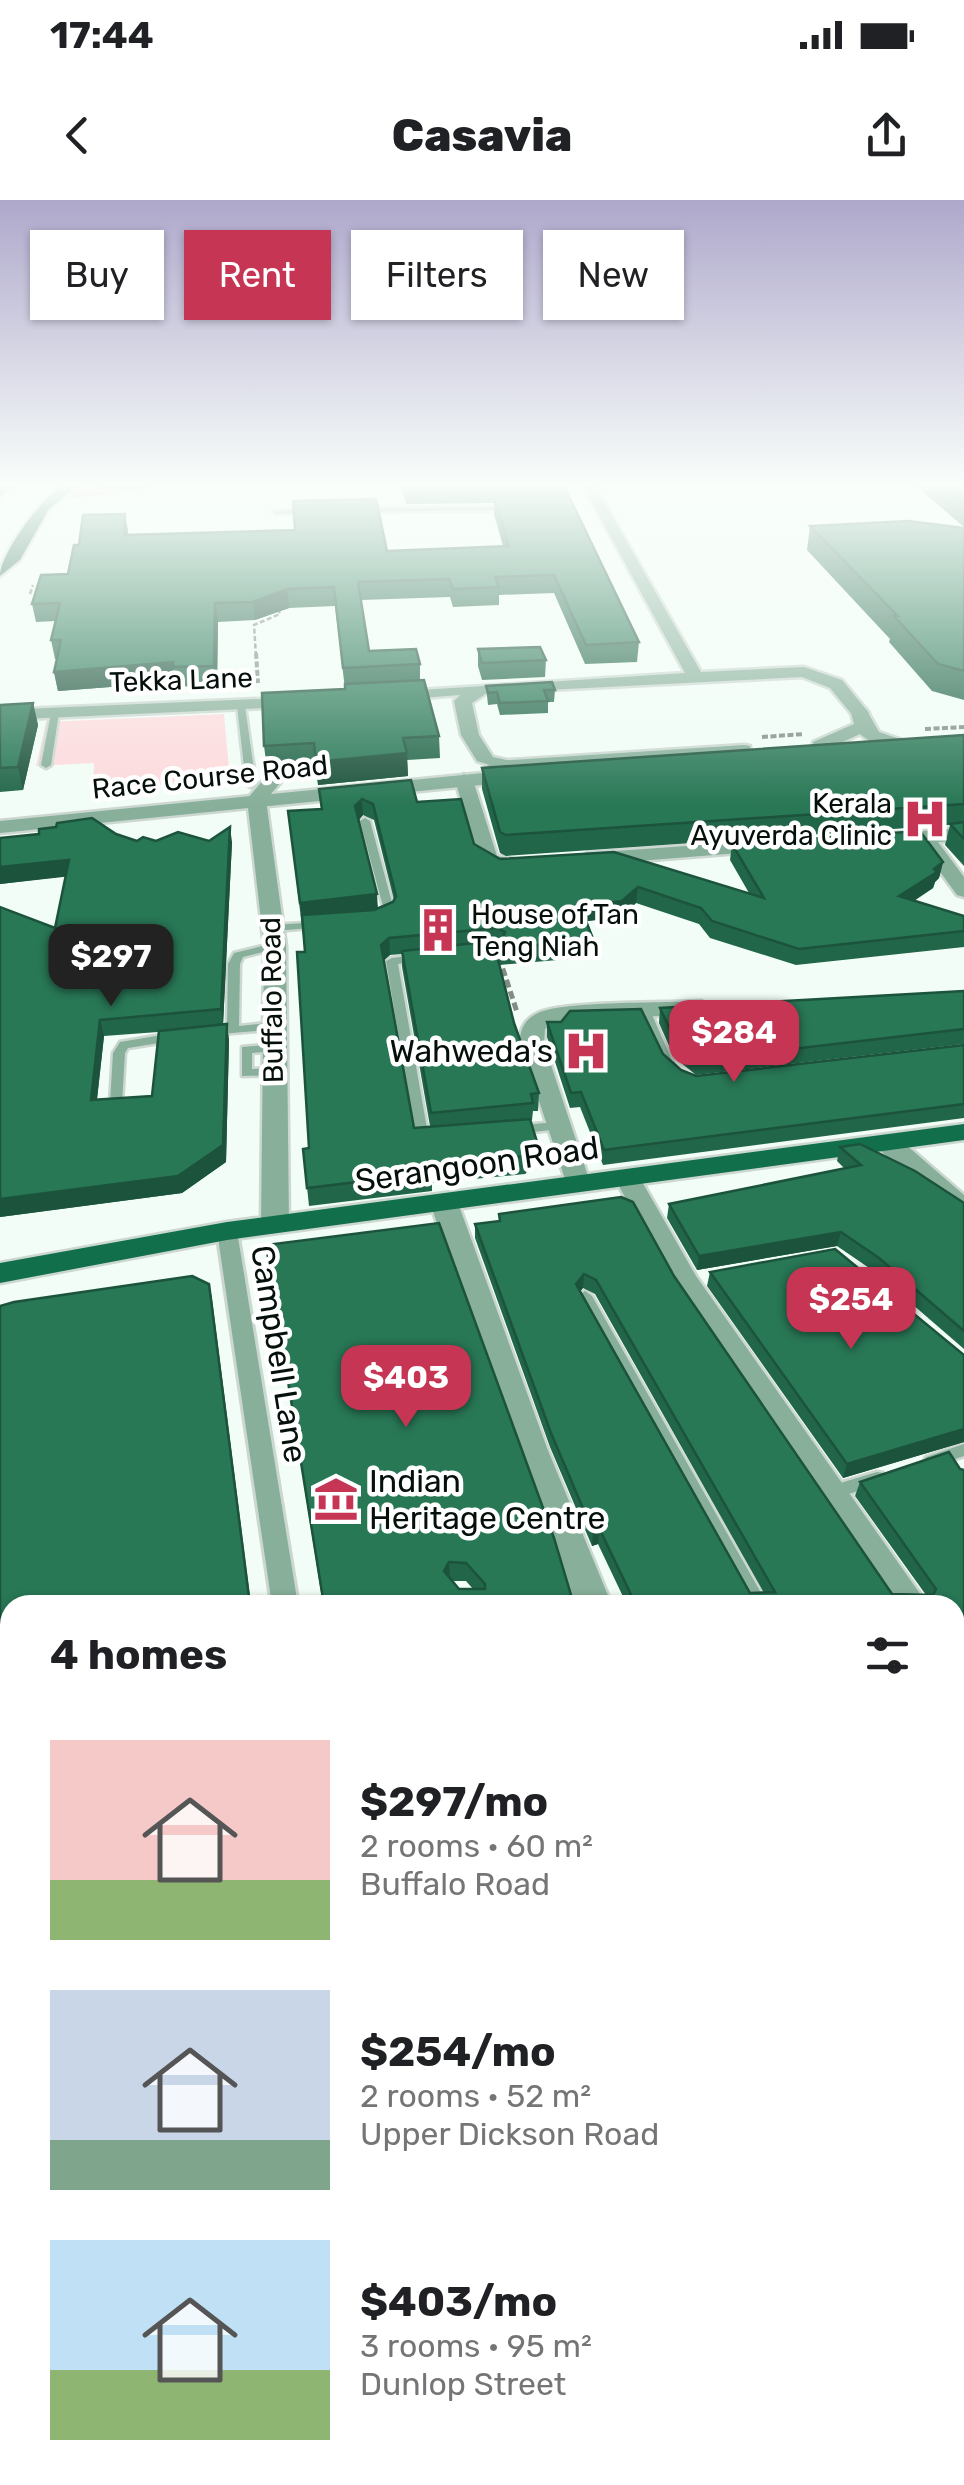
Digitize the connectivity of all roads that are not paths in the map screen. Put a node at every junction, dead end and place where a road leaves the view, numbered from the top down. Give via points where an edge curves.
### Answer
1 (648, 593) edge
2 (695, 676) junction
3 (483, 688) junction
4 (368, 698) edge
5 (332, 700) edge
6 (251, 705) junction
7 (55, 713) junction
8 (0, 715) edge
9 (862, 720) junction
10 (810, 750) junction
11 (865, 750) junction
12 (46, 765) dead end
13 (508, 766) junction
14 (455, 775) junction
15 (260, 788) junction
16 (0, 811) edge
17 (56, 813) junction
18 (365, 821) edge
19 (0, 827) edge
20 (964, 834) edge
21 (924, 836) junction
22 (867, 841) edge
23 (796, 845) edge
24 (964, 892) edge
25 (375, 920) edge
26 (340, 923) edge
27 (274, 937) junction
28 (427, 958) edge
29 (732, 1006) edge
30 (644, 1010) junction
31 (233, 1030) junction
32 (200, 1034) edge
33 (184, 1036) edge
34 (275, 1049) junction
35 (679, 1080) edge
36 (116, 1103) edge
37 (556, 1126) junction
38 (492, 1132) edge
39 (964, 1132) edge
40 (440, 1138) edge
41 (888, 1143) junction
42 (628, 1179) junction
43 (578, 1185) junction
44 (444, 1203) junction
45 (964, 1208) edge
46 (275, 1225) junction
47 (227, 1232) junction
48 (0, 1272) edge
49 (585, 1296) edge
50 (956, 1453) edge
51 (964, 1476) edge
52 (833, 1492) junction
53 (283, 1595) edge
54 (590, 1595) edge
55 (753, 1595) edge
56 (903, 1595) edge

1 - 2 street
2 - 3 street
2 - 9 street via 814,674 836,684
3 - 4 street
3 - 13 street via 463,701 470,735 486,761
5 - 6 street, Tekka Lane
6 - 7 street, Tekka Lane
6 - 15 lane
7 - 8 street, Tekka Lane
7 - 12 lane
9 - 10 street
9 - 11 street
9 - 11 street via 933,746
10 - 11 street
10 - 11 street
13 - 14 street, Race Course Road
13 - 14 street, Race Course Road via 769,754
14 - 15 street, Race Course Road
14 - 23 street via 491,862 506,866
15 - 17 street, Race Course Road
15 - 27 street, Buffalo Road
16 - 17 street, Race Course Road
17 - 19 street, Race Course Road
18 - 25 lane via 389,910
20 - 21 street
21 - 22 street
21 - 24 street
26 - 27 lane
27 - 31 lane via 238,955 234,964
27 - 34 street, Buffalo Road
28 - 40 lane via 392,961 422,1139
29 - 30 street
30 - 35 lane
30 - 37 street via 552,1015 530,1034
31 - 32 lane
31 - 34 lane
33 - 36 lane via 124,1044
34 - 46 street, Buffalo Road
37 - 38 lane
37 - 43 street
39 - 41 main road, Serangoon Road
41 - 42 main road, Serangoon Road
41 - 45 street
42 - 43 main road, Serangoon Road
42 - 52 street
43 - 44 main road, Serangoon Road
44 - 46 main road, Serangoon Road
44 - 54 street
46 - 47 main road, Serangoon Road
47 - 48 main road, Serangoon Road
47 - 53 street, Campbell Lane
49 - 55 lane
50 - 51 lane
50 - 52 lane
52 - 56 street

